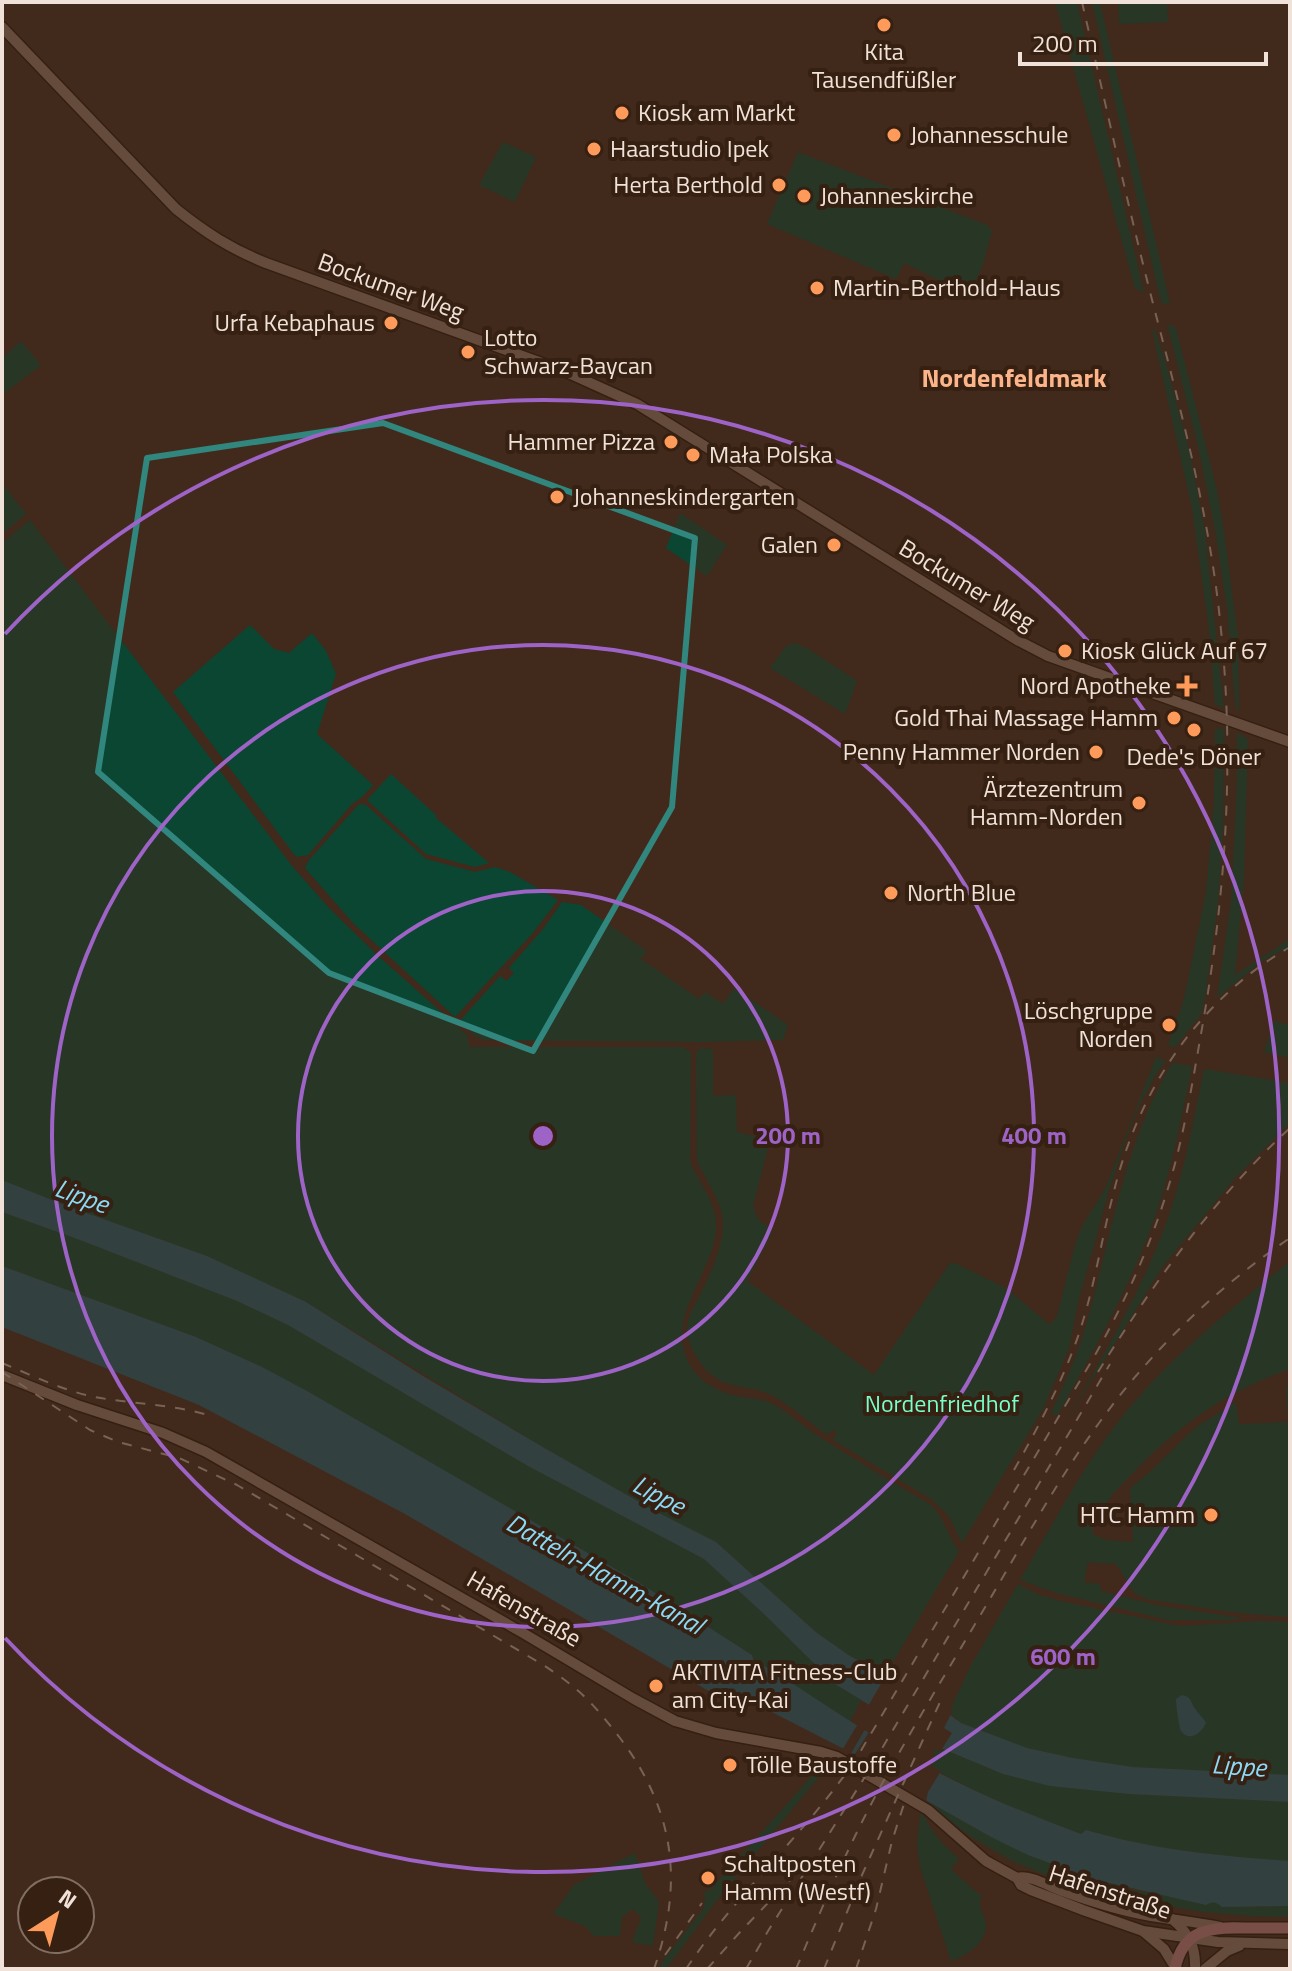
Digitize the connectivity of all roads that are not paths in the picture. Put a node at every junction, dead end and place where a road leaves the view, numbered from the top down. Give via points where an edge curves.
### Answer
1 (2, 27) edge
2 (1290, 742) edge
3 (2, 1375) edge
4 (1017, 1878) junction
5 (1172, 1919) junction
6 (1220, 1927) junction
7 (1290, 1928) edge
8 (1143, 1931) junction
9 (1190, 1939) junction
10 (1242, 1944) junction
11 (1290, 1944) edge
12 (1175, 1968) edge
13 (1195, 1969) edge
14 (1205, 1969) edge

1 - 2 main road, Bockumer Weg via 176,209 229,246 606,388 1017,640 1048,656
3 - 4 main road, Hafenstraße via 206,1452 675,1721 834,1756 928,1810 986,1861
4 - 5 main road, Hafenstraße
4 - 8 main road, Hafenstraße via 1031,1890
5 - 6 main road, Hafenstraße
5 - 9 main road
6 - 7 main road, Hafenstraße
6 - 9 main road
8 - 9 main road, Hafenstraße
8 - 12 main road via 1164,1949
9 - 10 main road, Hafenstraße
9 - 12 main road
9 - 13 main road
10 - 11 main road, Hafenstraße
10 - 14 main road

